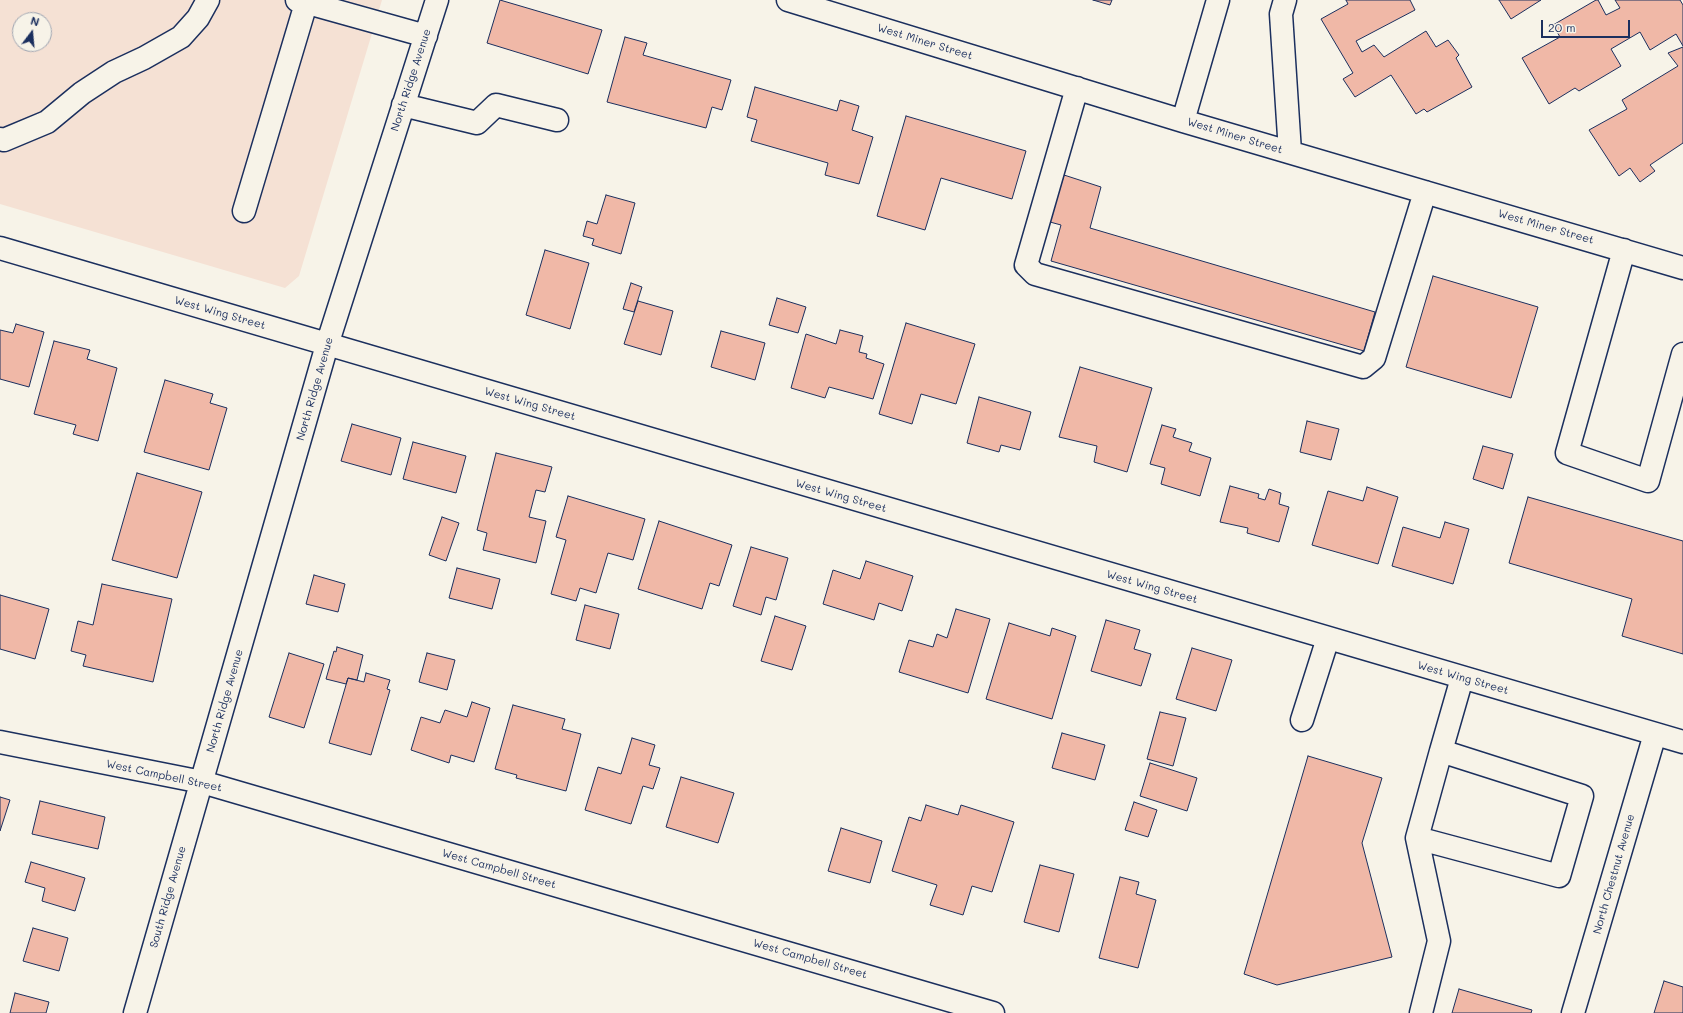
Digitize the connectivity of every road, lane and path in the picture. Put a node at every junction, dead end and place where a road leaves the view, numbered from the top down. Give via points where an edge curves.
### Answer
1 (208, 0) edge
2 (437, 0) edge
3 (788, 0) edge
4 (1218, 0) edge
5 (1285, 0) edge
6 (304, 1) edge
7 (426, 36) junction
8 (1077, 88) junction
9 (404, 105) junction
10 (557, 120) dead end
11 (1184, 121) junction
12 (0, 138) edge
13 (1290, 152) junction
14 (1425, 192) junction
15 (244, 210) dead end
16 (0, 248) edge
17 (1624, 250) junction
18 (1683, 268) edge
19 (327, 345) junction
20 (1683, 354) edge
21 (1328, 638) junction
22 (1462, 678) junction
23 (1302, 720) dead end
24 (1655, 734) junction
25 (0, 742) edge
26 (1683, 742) edge
27 (1441, 751) junction
28 (202, 782) junction
29 (1417, 838) junction
30 (135, 1013) edge
31 (993, 1013) edge
32 (1421, 1013) edge
33 (1573, 1013) edge

1 - 12 street via 198,18 181,37 114,72 82,93 47,122 4,140
2 - 7 street, North Ridge Avenue
3 - 8 street, West Miner Street
4 - 11 street
5 - 13 street via 1281,14
6 - 7 street
6 - 15 street
7 - 9 street, North Ridge Avenue
8 - 11 street, West Miner Street
8 - 14 street via 1026,265 1035,274 1363,367 1374,358
9 - 10 street via 477,123 496,105
9 - 19 street, North Ridge Avenue
11 - 13 street, West Miner Street
13 - 14 street, West Miner Street
14 - 17 street, West Miner Street
16 - 19 street, West Wing Street
17 - 18 street, West Miner Street
17 - 20 street via 1567,453 1648,481
19 - 21 street, West Wing Street
19 - 28 street, North Ridge Avenue
21 - 22 street, West Wing Street
21 - 23 street
22 - 24 street, West Wing Street
22 - 27 street
24 - 26 street, West Wing Street
24 - 33 street, North Chestnut Avenue
25 - 28 street, West Campbell Street
27 - 29 street
27 - 29 street via 1582,796 1559,876
28 - 30 street, South Ridge Avenue
28 - 31 street, West Campbell Street
29 - 32 street via 1439,940

